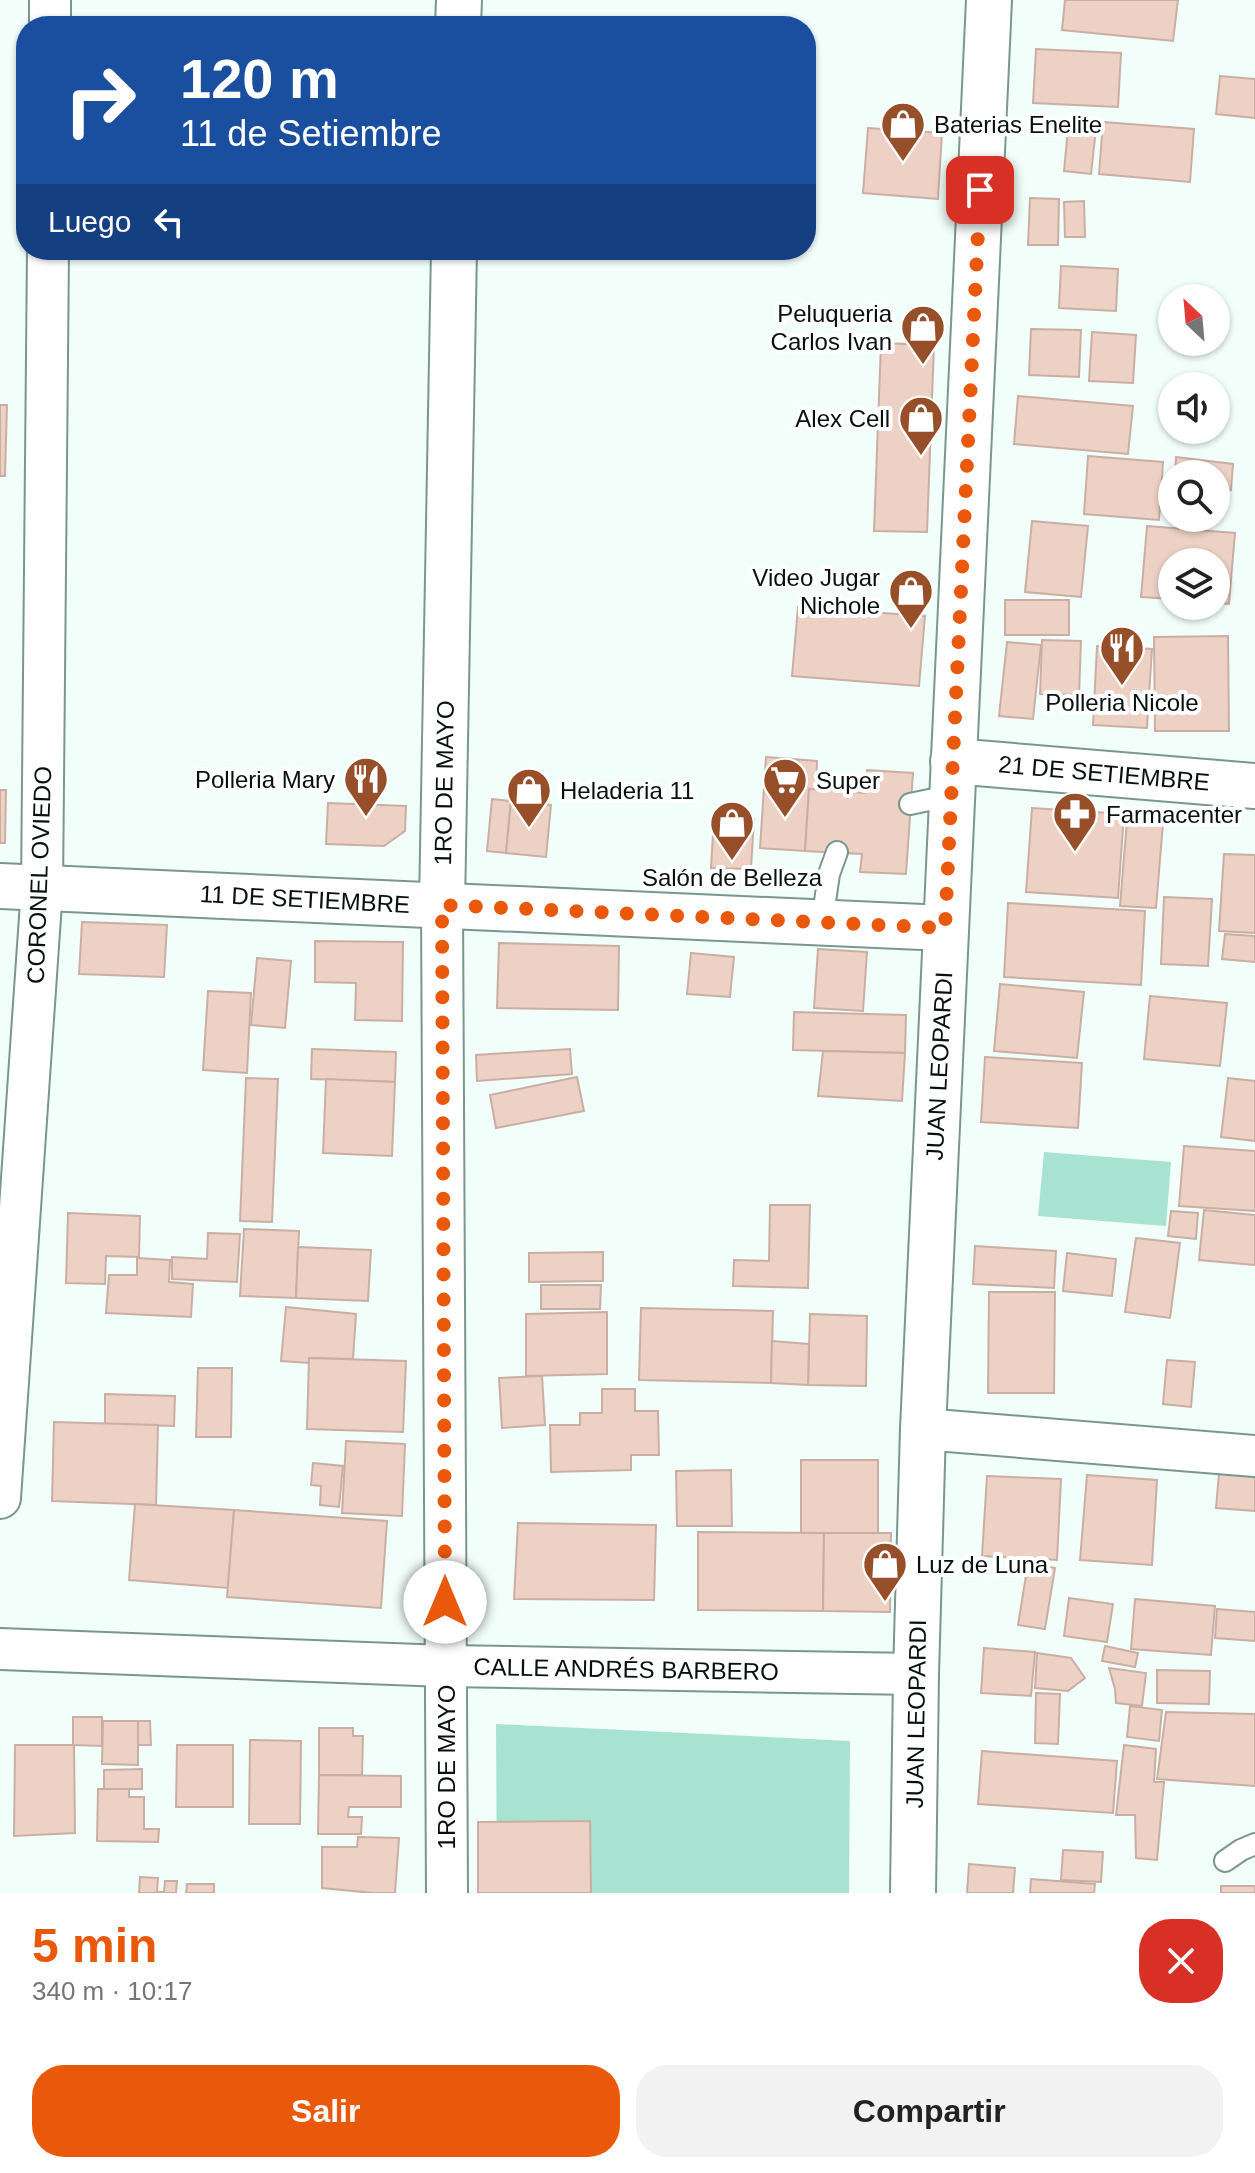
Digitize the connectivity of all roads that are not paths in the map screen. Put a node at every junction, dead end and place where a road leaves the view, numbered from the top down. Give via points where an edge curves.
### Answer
1 (989, 0) edge
2 (48, 260) edge
3 (454, 260) edge
4 (953, 778) junction
5 (1255, 786) edge
6 (910, 804) dead end
7 (837, 852) dead end
8 (21, 887) edge
9 (442, 905) junction
10 (822, 922) junction
11 (945, 928) junction
12 (923, 1429) junction
13 (1255, 1456) edge
14 (0, 1498) edge
15 (0, 1649) edge
16 (445, 1666) junction
17 (916, 1674) junction
18 (1255, 1844) edge
19 (1225, 1861) dead end
20 (447, 1893) edge
21 (913, 1893) edge

1 - 4 main road, JUAN LEOPARDI
2 - 8 street, CORONEL OVIEDO
3 - 9 main road, 1RO DE MAYO
4 - 5 main road, 21 DE SETIEMBRE
4 - 6 lane
4 - 11 main road, JUAN LEOPARDI
7 - 10 lane
8 - 9 main road, 11 DE SETIEMBRE
8 - 14 street, CORONEL OVIEDO
9 - 10 main road, 11 DE SETIEMBRE
9 - 16 street, 1RO DE MAYO
10 - 11 main road, 11 DE SETIEMBRE
11 - 12 main road, JUAN LEOPARDI
12 - 13 street
12 - 17 main road, JUAN LEOPARDI
15 - 16 street, CALLE ANDRÉS BARBERO
16 - 17 street, CALLE ANDRÉS BARBERO
16 - 20 street, 1RO DE MAYO
17 - 21 main road, JUAN LEOPARDI
18 - 19 lane

